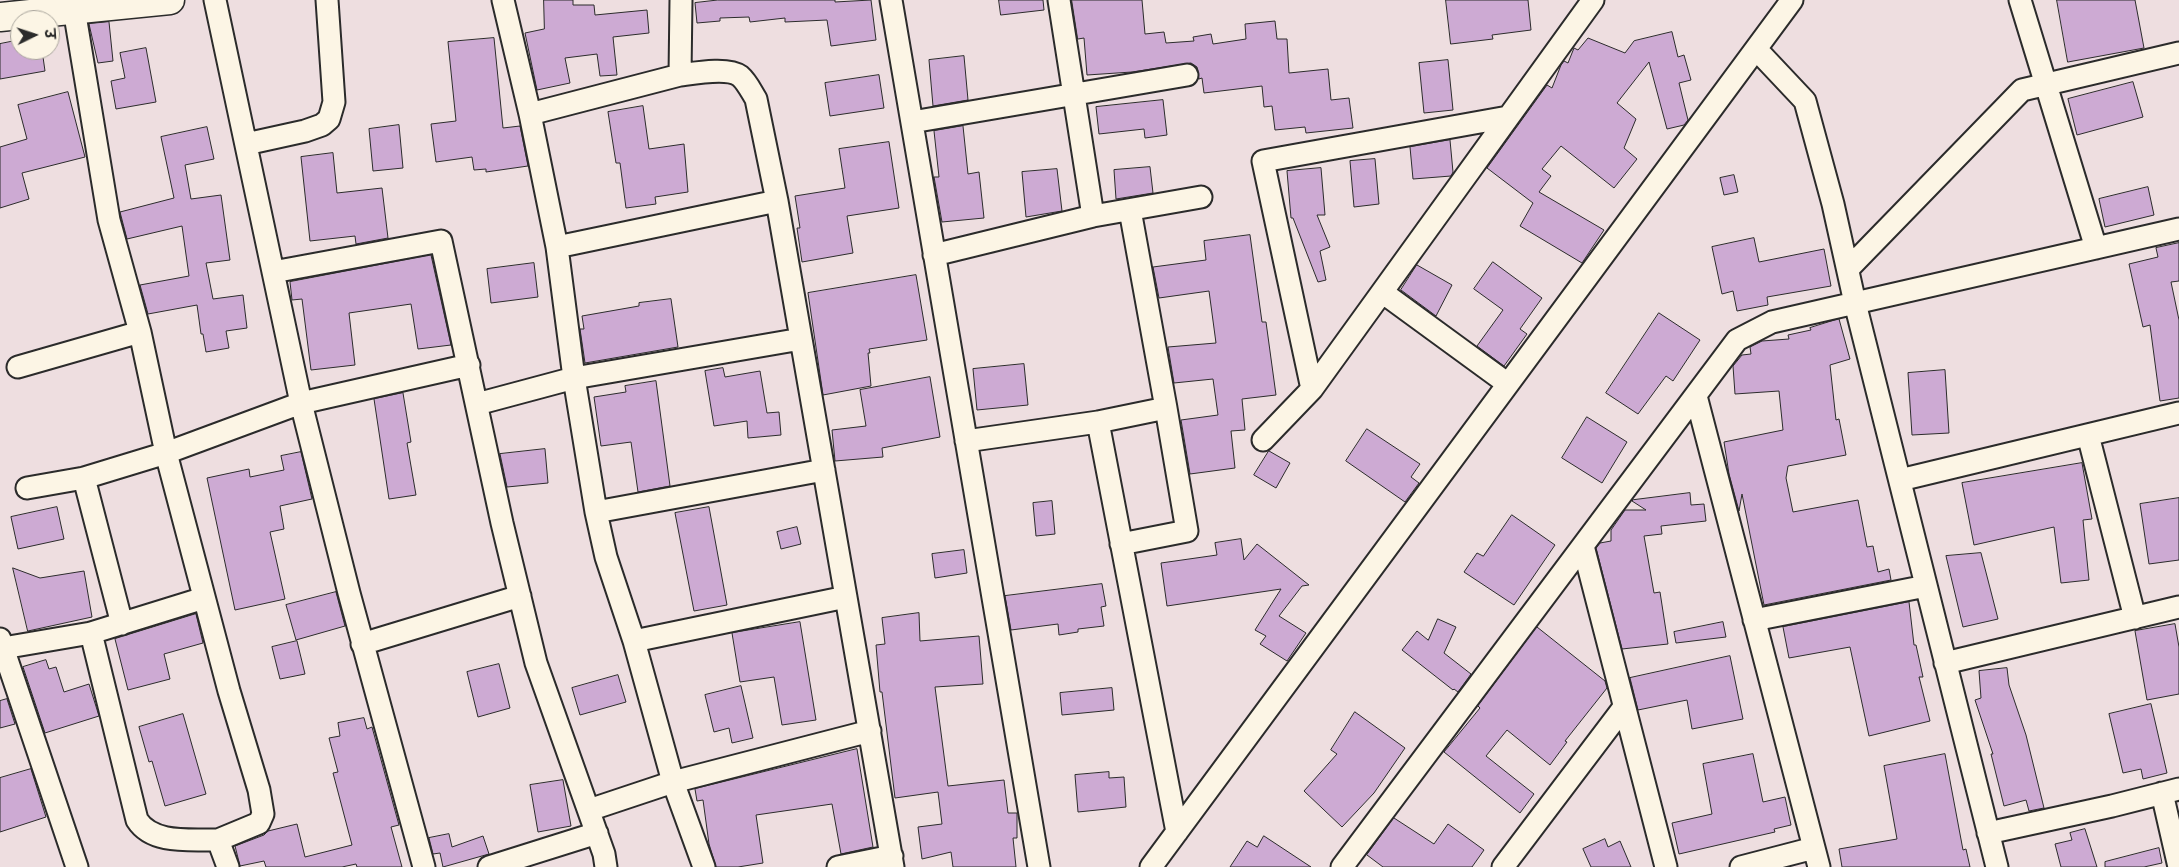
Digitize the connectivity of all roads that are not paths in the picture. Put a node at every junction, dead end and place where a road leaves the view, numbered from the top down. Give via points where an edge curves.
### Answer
1 (170, 0) edge
2 (215, 0) edge
3 (326, 0) edge
4 (504, 0) edge
5 (681, 0) edge
6 (891, 0) edge
7 (1059, 0) edge
8 (1593, 0) edge
9 (1792, 0) edge
10 (2020, 0) edge
11 (74, 9) junction
12 (0, 17) edge
13 (1756, 49) junction
14 (2179, 53) edge
15 (680, 75) junction
16 (1187, 75) dead end
17 (2046, 84) junction
18 (1073, 94) junction
19 (530, 114) junction
20 (1508, 117) junction
21 (912, 122) junction
22 (246, 144) junction
23 (1201, 197) dead end
24 (776, 201) junction
25 (1130, 210) junction
26 (1093, 216) junction
27 (2179, 228) edge
28 (556, 248) junction
29 (2096, 248) junction
30 (934, 255) junction
31 (1848, 269) junction
32 (273, 272) junction
33 (1382, 292) junction
34 (1855, 303) junction
35 (140, 332) junction
36 (801, 339) junction
37 (470, 365) junction
38 (18, 367) dead end
39 (574, 378) junction
40 (1508, 384) junction
41 (1312, 389) junction
42 (1696, 396) junction
43 (301, 403) junction
44 (477, 404) junction
45 (1166, 408) junction
46 (2179, 413) edge
47 (1098, 422) junction
48 (2088, 435) junction
49 (1263, 440) dead end
50 (966, 441) junction
51 (166, 453) junction
52 (824, 470) junction
53 (84, 478) junction
54 (1900, 480) junction
55 (27, 488) dead end
56 (596, 512) junction
57 (1121, 544) junction
58 (1583, 546) junction
59 (1926, 586) junction
60 (520, 596) junction
61 (846, 597) junction
62 (204, 598) junction
63 (2179, 607) edge
64 (2134, 618) junction
65 (1754, 620) junction
66 (122, 624) junction
67 (91, 633) junction
68 (634, 641) junction
69 (2, 644) edge
70 (362, 644) junction
71 (1945, 662) junction
72 (1624, 707) junction
73 (870, 730) junction
74 (673, 782) junction
75 (2170, 791) edge
76 (588, 810) junction
77 (1177, 832) junction
78 (1988, 832) junction
79 (597, 833) junction
80 (218, 840) junction
81 (1817, 858) edge
82 (893, 861) edge
83 (1505, 866) edge
84 (76, 867) edge
85 (228, 867) edge
86 (424, 867) edge
87 (489, 867) edge
88 (606, 867) edge
89 (704, 867) edge
90 (838, 867) edge
91 (1039, 867) edge
92 (1151, 867) edge
93 (1342, 867) edge
94 (1666, 867) edge
95 (1741, 867) edge
96 (1997, 867) edge
97 (2179, 867) edge

1 - 11 street
2 - 22 street
3 - 22 street via 334,102 329,120 305,131
4 - 19 street
5 - 15 street
6 - 21 street
7 - 18 street
8 - 20 street
9 - 13 street
10 - 17 street
11 - 12 street
11 - 35 street via 109,220
13 - 31 street via 1805,101
13 - 40 street
14 - 17 street
15 - 19 street
15 - 24 street via 721,71 738,75 748,86 756,99
16 - 18 street
17 - 29 street
17 - 31 street via 2022,90
18 - 21 street
18 - 26 street
19 - 28 street
20 - 33 street
20 - 41 street via 1263,161
21 - 30 street
22 - 32 street
23 - 25 street
24 - 28 street
24 - 36 street
25 - 26 street
25 - 45 street
26 - 30 street
27 - 29 street
28 - 39 street
29 - 34 street
30 - 50 street
31 - 34 street
32 - 37 street via 442,241
32 - 43 street
33 - 40 street
33 - 41 street
34 - 42 street via 1772,322 1737,340
34 - 54 street
35 - 38 street
35 - 51 street
36 - 39 street
36 - 52 street
37 - 43 street
37 - 44 street
39 - 44 street
39 - 56 street
40 - 77 street
41 - 49 street
42 - 58 street
42 - 65 street
43 - 51 street
43 - 70 street
44 - 60 street
45 - 47 street
45 - 57 street via 1187,531
46 - 48 street
47 - 50 street
47 - 57 street
48 - 54 street
48 - 64 street
50 - 91 street
51 - 53 street
51 - 62 street
52 - 56 street
52 - 61 street
53 - 55 street
53 - 66 street
54 - 59 street
56 - 68 street via 606,557
57 - 77 street
58 - 72 street
58 - 93 street
59 - 65 street
59 - 71 street
60 - 70 street
60 - 76 street via 536,663
61 - 68 street
61 - 73 street
62 - 66 street
62 - 80 street via 264,814 258,823
63 - 64 street
64 - 71 street
65 - 81 street
66 - 67 street
67 - 69 street
67 - 80 street via 137,820 142,828 173,839
68 - 74 street
69 - 84 street
70 - 86 street
71 - 78 street
72 - 83 street
72 - 94 street
73 - 74 street
73 - 82 street
74 - 76 street
74 - 89 street
75 - 78 street
75 - 97 street
76 - 79 street
77 - 92 street
78 - 96 street
79 - 87 street
79 - 88 street
80 - 85 street
81 - 95 street
82 - 90 street

